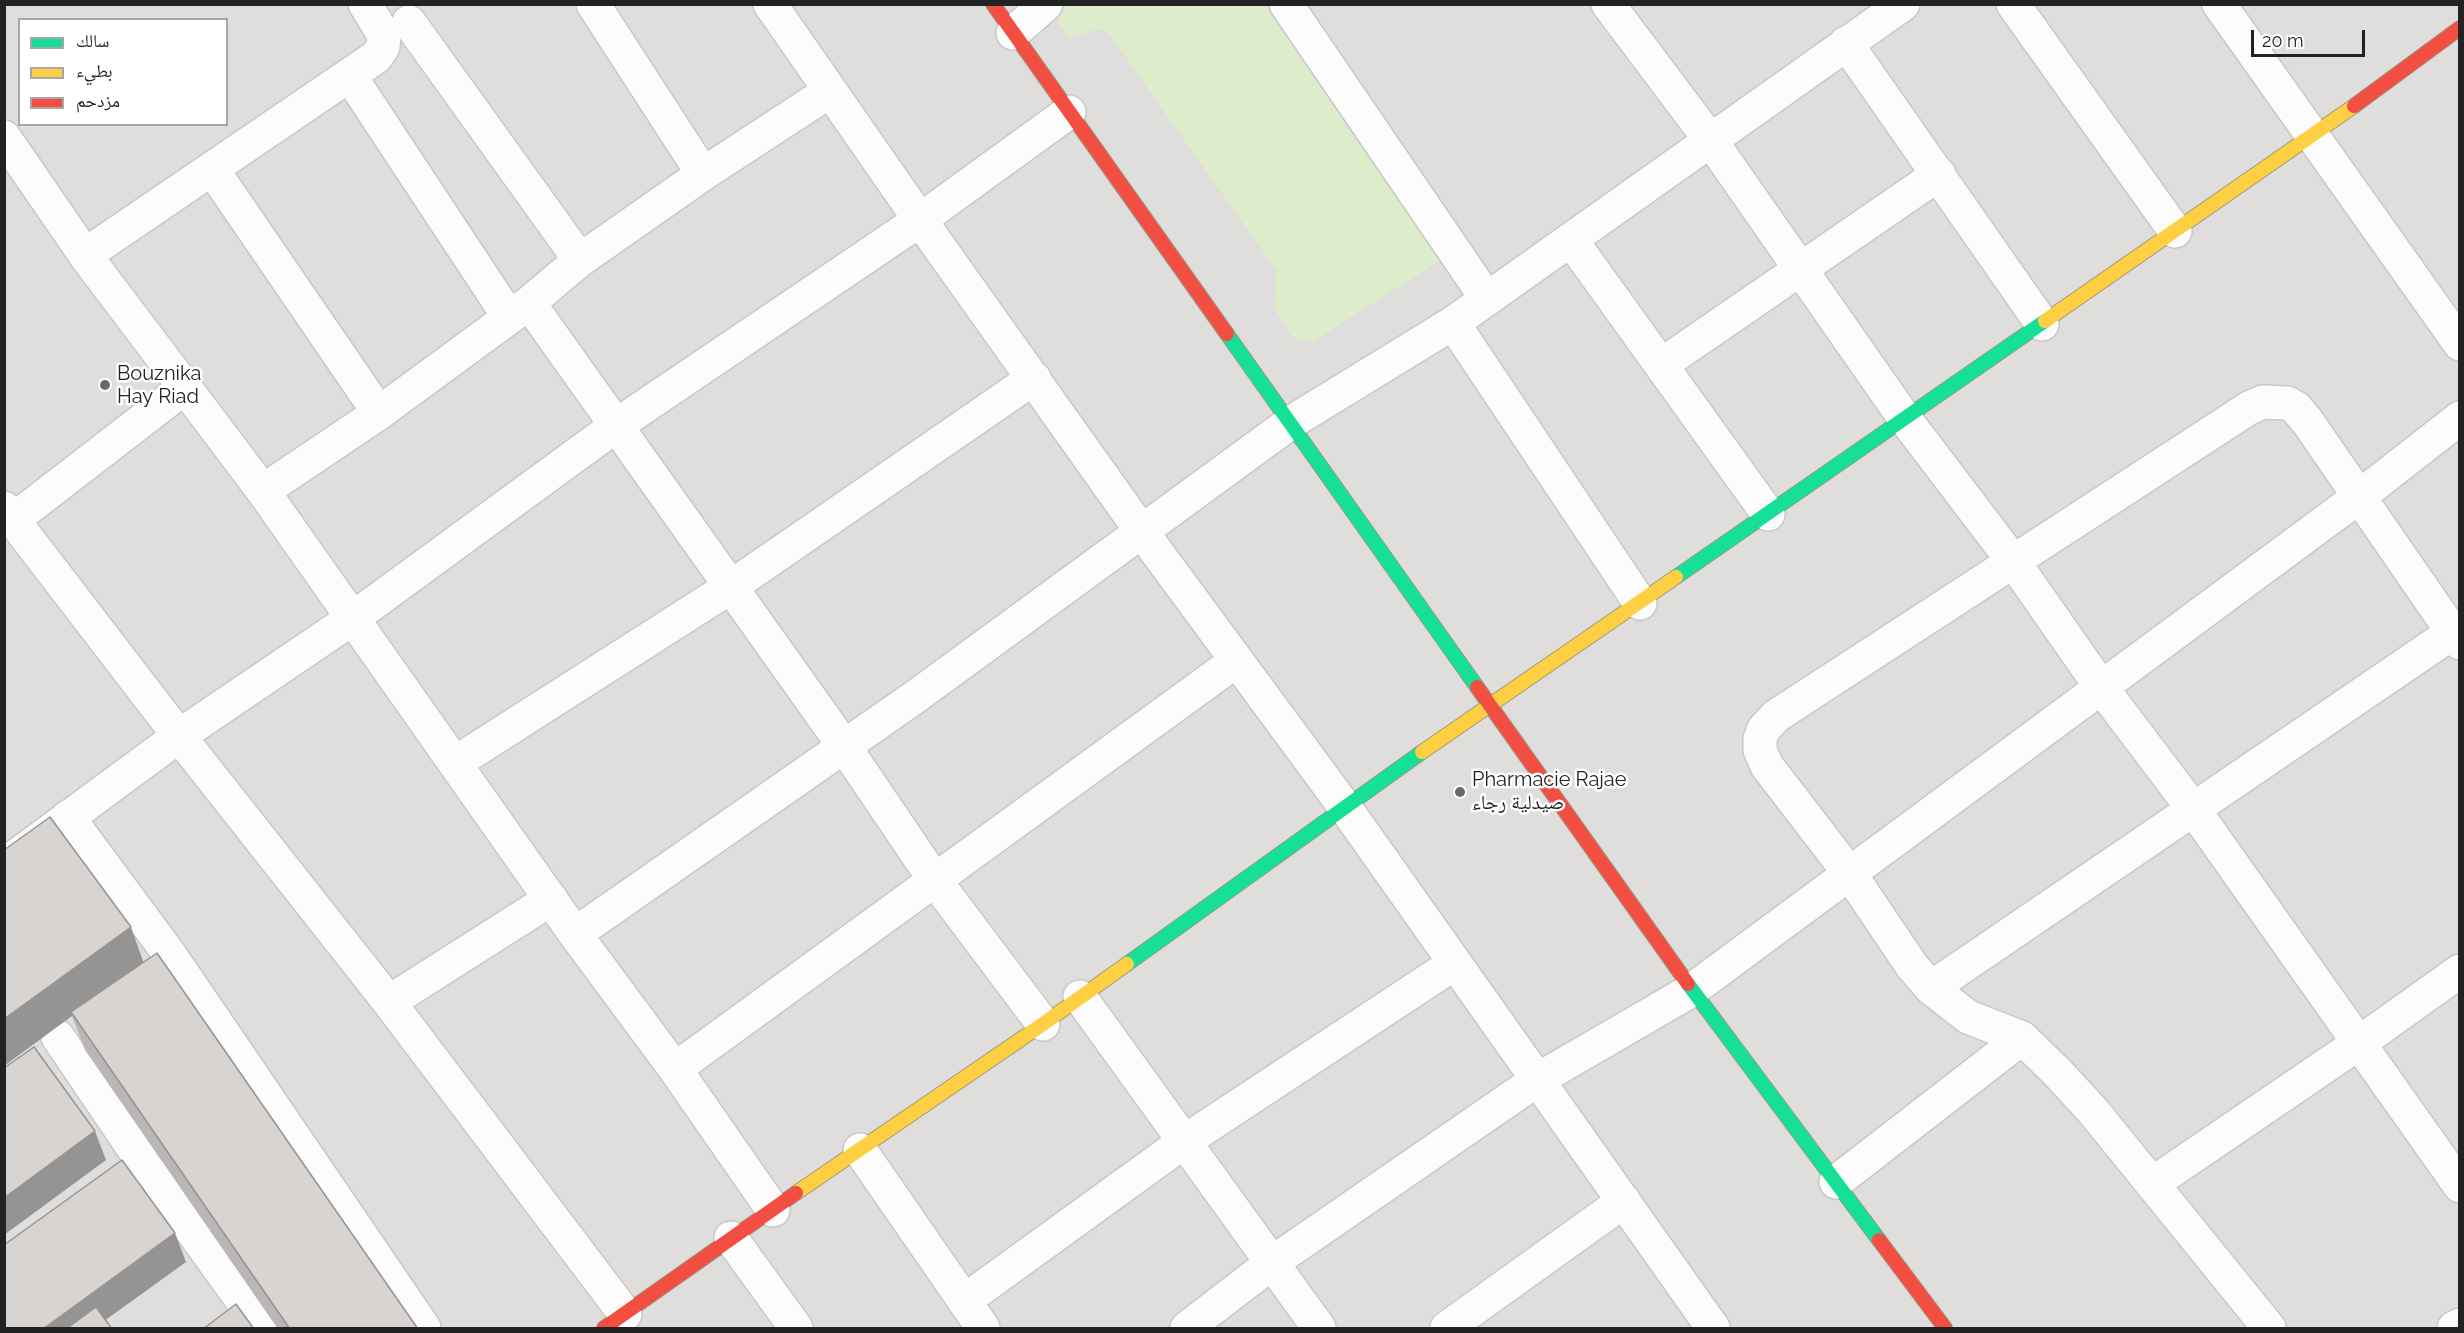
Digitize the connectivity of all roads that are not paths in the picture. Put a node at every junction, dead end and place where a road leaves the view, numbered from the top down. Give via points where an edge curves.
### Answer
1 (365, 4) edge
2 (592, 4) edge
3 (770, 4) edge
4 (993, 4) edge
5 (1046, 4) edge
6 (1286, 4) edge
7 (1608, 4) edge
8 (1903, 4) edge
9 (2013, 4) edge
10 (2219, 4) edge
11 (420, 13) edge
12 (2460, 28) edge
13 (1012, 33) junction
14 (385, 42) junction
15 (1846, 43) junction
16 (350, 76) junction
17 (830, 91) junction
18 (1069, 112) junction
19 (2313, 136) junction
20 (4, 137) edge
21 (1711, 141) junction
22 (212, 169) junction
23 (703, 174) junction
24 (1939, 174) junction
25 (920, 220) junction
26 (2175, 231) junction
27 (1571, 240) junction
28 (85, 255) junction
29 (580, 260) junction
30 (1800, 268) junction
31 (1487, 299) junction
32 (519, 310) junction
33 (1453, 322) junction
34 (2042, 324) junction
35 (2460, 344) edge
36 (1661, 365) junction
37 (1034, 378) junction
38 (184, 388) junction
39 (379, 413) junction
40 (2460, 418) edge
41 (1905, 419) junction
42 (1290, 423) junction
43 (617, 424) junction
44 (263, 491) junction
45 (2360, 496) junction
46 (9, 514) edge
47 (1768, 514) junction
48 (1142, 532) junction
49 (2013, 561) junction
50 (732, 586) junction
51 (1640, 603) junction
52 (353, 618) junction
53 (2456, 638) edge
54 (1236, 661) junction
55 (2102, 687) junction
56 (1489, 707) junction
57 (179, 736) junction
58 (844, 746) junction
59 (455, 763) junction
60 (1344, 806) junction
61 (2194, 810) junction
62 (68, 817) junction
63 (4, 865) edge
64 (1850, 874) junction
65 (934, 879) junction
66 (551, 899) junction
67 (575, 934) junction
68 (170, 955) junction
69 (1455, 963) junction
70 (2460, 971) edge
71 (142, 975) edge
72 (1930, 988) junction
73 (1692, 990) junction
74 (1080, 997) junction
75 (389, 1002) junction
76 (86, 1016) edge
77 (1044, 1024) junction
78 (58, 1037) junction
79 (2022, 1038) junction
80 (2359, 1043) junction
81 (31, 1057) edge
82 (675, 1069) junction
83 (1537, 1080) junction
84 (1185, 1141) junction
85 (860, 1150) junction
86 (144, 1164) junction
87 (1836, 1182) junction
88 (116, 1183) edge
89 (2152, 1184) junction
90 (2460, 1186) edge
91 (1624, 1201) junction
92 (773, 1210) junction
93 (731, 1238) junction
94 (1273, 1262) junction
95 (964, 1301) junction
96 (243, 1318) edge
97 (615, 1321) edge
98 (2460, 1325) edge
99 (1939, 1326) edge
100 (1711, 1328) edge
101 (424, 1329) edge
102 (796, 1329) edge
103 (983, 1329) edge
104 (1187, 1329) edge
105 (1319, 1329) edge
106 (1447, 1329) edge
107 (2269, 1329) edge
108 (2454, 1329) edge

1 - 14 street
2 - 23 street
3 - 17 street
4 - 13 street
5 - 13 street
6 - 31 street
7 - 21 street
8 - 15 street
9 - 26 street
10 - 19 street
11 - 14 street
11 - 29 street
12 - 19 street
13 - 18 street
14 - 16 street via 376,57
15 - 21 street
15 - 24 street
16 - 22 street
16 - 32 street
17 - 23 street
17 - 25 street
18 - 25 street
18 - 42 street
19 - 26 street
19 - 35 street
20 - 28 street
21 - 27 street
21 - 30 street
22 - 28 street
22 - 39 street
23 - 29 street
24 - 30 street
24 - 34 street
25 - 37 street
25 - 43 street
26 - 34 street
27 - 31 street
27 - 36 street
28 - 38 street
29 - 32 street
30 - 36 street
30 - 41 street
31 - 33 street
32 - 39 street
32 - 43 street
33 - 42 street
33 - 51 street
34 - 41 street
36 - 47 street
37 - 48 street
37 - 50 street
38 - 44 street
38 - 46 street
39 - 44 street
40 - 45 street
41 - 47 street
41 - 49 street
42 - 48 street
42 - 56 street
43 - 50 street
43 - 52 street
44 - 52 street
45 - 49 street via 2296,408 2287,403 2263,402
45 - 53 street
45 - 55 street
46 - 57 street
47 - 51 street
48 - 54 street
48 - 58 street
49 - 55 street
49 - 64 street via 1776,716 1764,729 1760,750 1767,766
50 - 58 street
50 - 59 street
51 - 56 street
52 - 57 street
52 - 59 street
53 - 61 street
54 - 60 street
54 - 65 street
55 - 61 street
55 - 64 street
56 - 60 street
56 - 73 street
57 - 62 street
57 - 75 street
58 - 65 street
58 - 67 street
59 - 66 street
60 - 69 street
60 - 74 street
61 - 72 street
61 - 80 street
62 - 63 street
62 - 68 street
64 - 72 street
64 - 73 street
65 - 77 street
65 - 82 street
66 - 67 street
66 - 75 street
67 - 82 street
68 - 71 street
68 - 101 street
69 - 83 street
69 - 84 street
70 - 80 street
72 - 79 street via 1968,1017
73 - 83 street
73 - 87 street
74 - 77 street
74 - 84 street
75 - 97 street
76 - 78 street
77 - 85 street
78 - 81 street
78 - 86 street
79 - 87 street
79 - 89 street via 2093,1111
80 - 89 street
80 - 90 street
82 - 92 street
83 - 91 street
83 - 94 street
84 - 94 street
84 - 95 street
85 - 92 street
85 - 95 street
86 - 88 street
86 - 96 street
87 - 99 street
89 - 107 street
91 - 100 street
91 - 106 street
92 - 93 street
93 - 97 street
93 - 102 street
94 - 104 street
94 - 105 street
95 - 103 street
98 - 108 street

